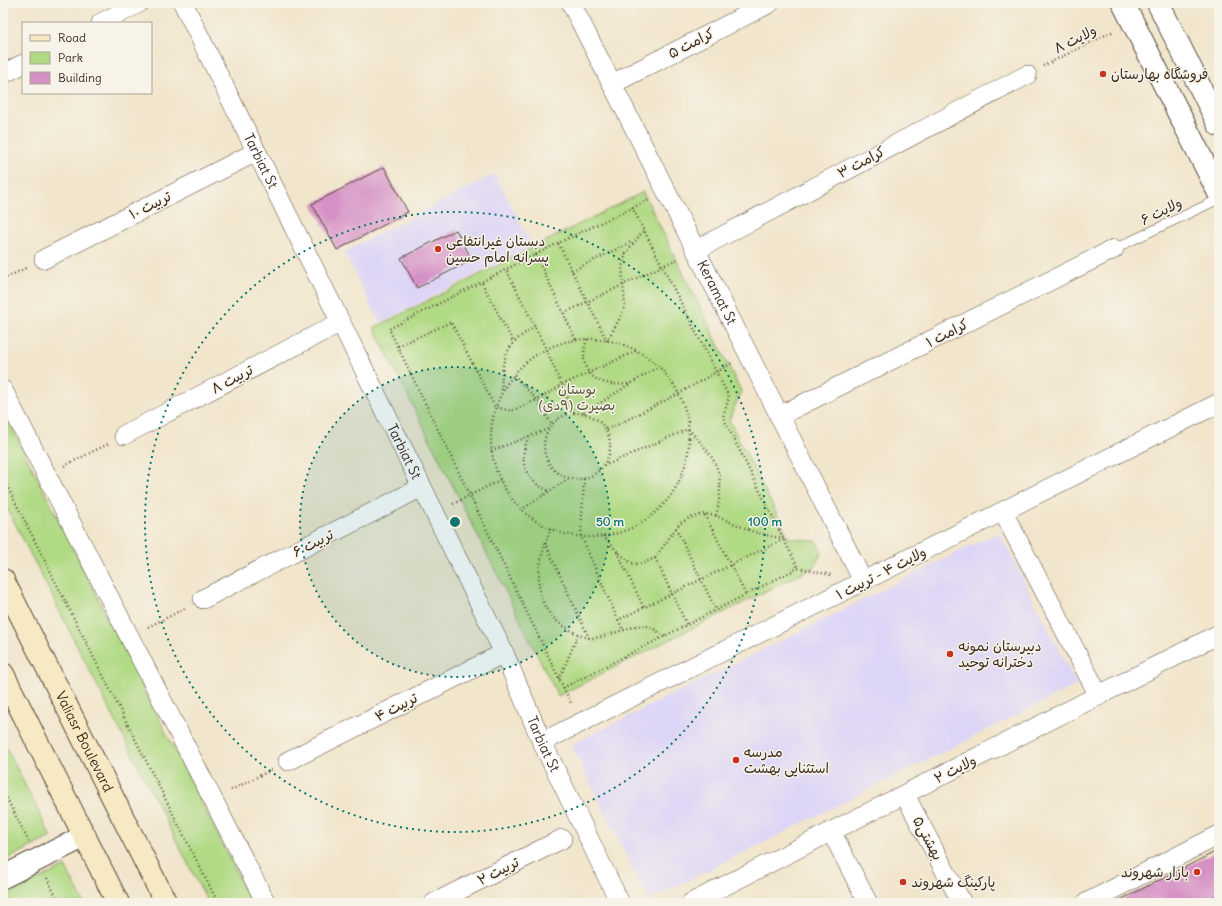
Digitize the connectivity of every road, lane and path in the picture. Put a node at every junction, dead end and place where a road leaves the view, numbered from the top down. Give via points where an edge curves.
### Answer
1 (139, 3) edge
2 (183, 3) edge
3 (571, 3) edge
4 (770, 3) edge
5 (1158, 3) edge
6 (1128, 12) edge
7 (103, 22) edge
8 (22, 64) edge
9 (3, 74) edge
10 (1027, 75) joint
11 (612, 84) junction
12 (1213, 97) edge
13 (1179, 113) junction
14 (1219, 125) edge
15 (256, 152) junction
16 (666, 191) junction
17 (1219, 193) edge
18 (1219, 199) edge
19 (632, 208) junction
20 (644, 230) junction
21 (634, 241) junction
22 (558, 243) junction
23 (1114, 249) joint
24 (696, 250) junction
25 (536, 255) junction
26 (44, 259) joint
27 (662, 266) junction
28 (507, 270) junction
29 (572, 271) junction
30 (3, 279) edge
31 (482, 283) junction
32 (623, 285) junction
33 (588, 302) junction
34 (564, 313) junction
35 (341, 322) junction
36 (535, 327) junction
37 (587, 339) junction
38 (576, 340) junction
39 (607, 341) junction
40 (513, 342) junction
41 (398, 346) junction
42 (546, 349) junction
43 (636, 351) junction
44 (748, 354) junction
45 (658, 366) junction
46 (716, 372) junction
47 (588, 373) junction
48 (514, 375) junction
49 (630, 384) junction
50 (562, 385) junction
51 (3, 390) edge
52 (502, 391) junction
53 (678, 394) junction
54 (537, 400) junction
55 (1219, 403) edge
56 (495, 407) junction
57 (574, 413) junction
58 (583, 413) junction
59 (779, 416) junction
60 (552, 425) junction
61 (548, 429) junction
62 (688, 429) junction
63 (607, 430) junction
64 (124, 436) joint
65 (529, 436) junction
66 (491, 451) junction
67 (603, 466) junction
68 (46, 474) junction
69 (3, 478) edge
70 (569, 479) junction
71 (584, 479) junction
72 (500, 480) junction
73 (422, 487) junction
74 (550, 491) junction
75 (470, 495) junction
76 (521, 510) junction
77 (1003, 512) junction
78 (436, 514) junction
79 (705, 514) junction
80 (716, 516) junction
81 (551, 528) junction
82 (676, 528) junction
83 (581, 536) junction
84 (603, 536) junction
85 (784, 540) junction
86 (545, 543) junction
87 (616, 550) junction
88 (655, 558) junction
89 (731, 565) junction
90 (3, 580) edge
91 (701, 580) junction
92 (863, 582) junction
93 (673, 594) junction
94 (746, 595) junction
95 (203, 599) joint
96 (644, 608) junction
97 (716, 610) junction
98 (618, 620) junction
99 (687, 624) junction
100 (624, 631) junction
101 (578, 634) junction
102 (1219, 634) edge
103 (665, 636) junction
104 (129, 637) junction
105 (589, 638) junction
106 (504, 653) junction
107 (3, 674) edge
108 (559, 679) junction
109 (563, 688) junction
110 (1099, 696) junction
111 (581, 723) junction
112 (542, 742) junction
113 (288, 761) joint
114 (905, 795) junction
115 (212, 799) junction
116 (831, 831) junction
117 (1219, 835) edge
118 (84, 836) junction
119 (562, 839) dead end
120 (3, 877) edge
121 (118, 903) edge
122 (166, 903) edge
123 (218, 903) edge
124 (266, 903) edge
125 (434, 903) edge
126 (620, 903) edge
127 (691, 903) edge
128 (868, 903) edge
129 (962, 903) edge
130 (1086, 903) edge

1 - 7 street
2 - 15 street, Tarbiat St
3 - 11 street, Keramat St
4 - 11 street, کرامت ۵
5 - 12 street
6 - 10 path, ولایت ۸
6 - 13 street
8 - 9 street
10 - 24 street, کرامت ۳
11 - 16 street, Keramat St
12 - 13 street
12 - 14 street
13 - 17 street
15 - 26 street, تربیت ۱۰
15 - 35 street, Tarbiat St
16 - 19 path
16 - 24 street, Keramat St
18 - 23 lane, ولایت ۶
19 - 20 path
19 - 22 path
20 - 21 path
20 - 27 path
21 - 29 path
21 - 32 path via 626,253 622,267
22 - 25 path
22 - 29 path
23 - 59 street, کرامت ۱
24 - 27 path
24 - 44 street, Keramat St
25 - 28 path
25 - 34 path
26 - 30 path
27 - 32 path
27 - 46 path
28 - 31 path
28 - 36 path
29 - 33 path
31 - 40 path
31 - 41 path via 389,329
32 - 33 path
32 - 39 path via 625,306
33 - 34 path
33 - 39 path
34 - 38 path
35 - 64 street, تربیت ۸
35 - 73 street, Tarbiat St
36 - 40 path
36 - 42 path
37 - 38 path
37 - 39 path
37 - 47 path via 583,352
38 - 42 path
39 - 43 path
40 - 52 path via 504,359
41 - 56 path via 451,322
41 - 75 path
42 - 48 path via 535,355
42 - 50 path
43 - 45 path
43 - 47 path
44 - 46 path
44 - 59 street, Keramat St
45 - 49 path
45 - 53 path via 673,383
46 - 53 path
46 - 85 path via 729,397 723,417
47 - 49 path via 614,386
47 - 50 path
48 - 52 path
48 - 54 path
49 - 58 path
50 - 54 path
50 - 57 path
51 - 68 street
52 - 56 path
53 - 62 path via 683,403
53 - 63 path
54 - 56 path via 511,411
54 - 60 path
55 - 77 street, ولایت ۴ - تربیت ۱
56 - 66 path via 490,429
57 - 58 path
57 - 60 path via 559,418
58 - 63 path via 593,416
59 - 92 street, Keramat St
60 - 61 path
61 - 65 path
61 - 70 path via 544,444 546,459 555,472
62 - 67 path
62 - 80 path via 718,467 721,497
62 - 84 path via 689,447 684,468 675,488 662,506 638,524
63 - 67 path via 611,445 608,460
64 - 68 path
65 - 66 path
65 - 74 path via 522,455 525,469 533,482
66 - 72 path
67 - 71 path via 598,473
68 - 104 street
69 - 123 path
70 - 71 path
70 - 74 path
71 - 83 path
72 - 75 path
72 - 76 path
73 - 78 street, Tarbiat St
73 - 95 street, تربیت ۶
74 - 76 path
75 - 78 path
75 - 108 path
76 - 81 path
77 - 92 street, ولایت ۴ - تربیت ۱
77 - 110 street
78 - 106 street, Tarbiat St
79 - 80 path
79 - 82 path via 689,518
79 - 89 path
80 - 85 path via 754,532
81 - 83 path
81 - 86 path
82 - 88 path
82 - 91 path
83 - 84 path
83 - 98 path
84 - 87 path
85 - 89 path
85 - 94 path via 798,568
86 - 101 path via 539,569 542,600 554,620
86 - 105 path
87 - 88 path via 631,562 642,564
87 - 96 path
88 - 93 path
89 - 91 path
89 - 94 path
90 - 122 main road, Valiasr Boulevard
91 - 93 path
91 - 97 path
92 - 111 street, ولایت ۴ - تربیت ۱
93 - 96 path
93 - 99 path
94 - 97 path
95 - 104 path
96 - 98 path
97 - 99 path
98 - 100 path
99 - 103 path
100 - 103 path via 645,626
100 - 105 path
101 - 105 path
101 - 108 path
102 - 110 street, ولایت ۲
103 - 109 path
104 - 115 street
106 - 112 street, Tarbiat St
106 - 113 street, تربیت ۴
107 - 118 main road
108 - 109 path
109 - 111 path
110 - 114 street, ولایت ۲
111 - 112 street, ولایت ۴ - تربیت ۱
112 - 126 street, Tarbiat St
113 - 115 path
114 - 116 street, ولایت ۲
114 - 129 street, بهشتی۵
115 - 124 street
116 - 127 street, ولایت ۲
116 - 128 street
117 - 130 street
118 - 120 street
118 - 121 main road
119 - 125 street, تربیت ۲

